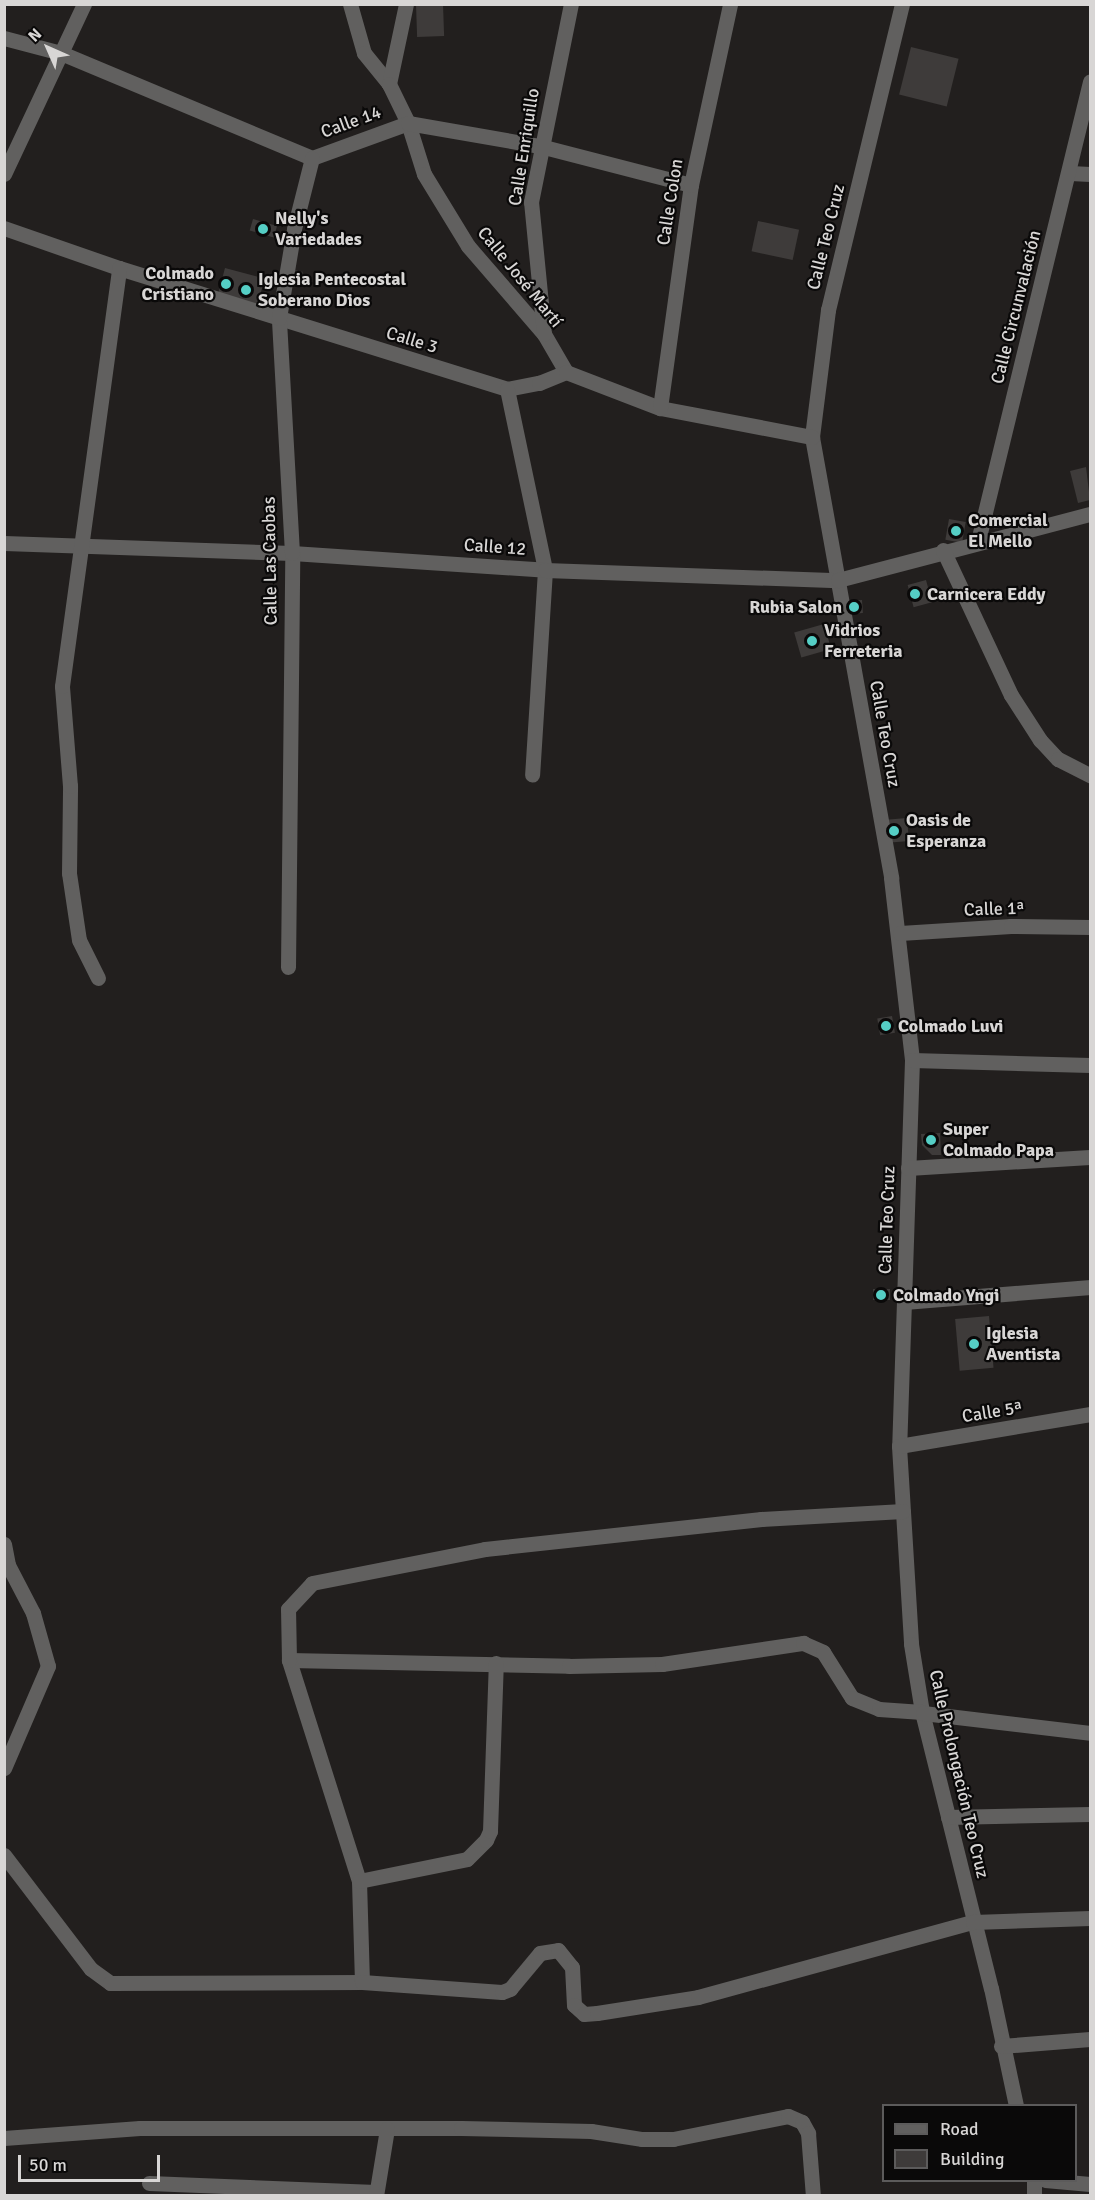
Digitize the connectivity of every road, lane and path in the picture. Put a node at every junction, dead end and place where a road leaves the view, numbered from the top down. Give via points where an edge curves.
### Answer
1 (84, 4) edge
2 (350, 4) edge
3 (406, 4) edge
4 (571, 4) edge
5 (730, 4) edge
6 (902, 4) edge
7 (4, 38) edge
8 (61, 53) junction
9 (1090, 81) edge
10 (389, 84) junction
11 (408, 123) junction
12 (540, 146) junction
13 (312, 158) junction
14 (1070, 173) junction
15 (4, 174) edge
16 (1090, 174) edge
17 (691, 184) junction
18 (4, 228) edge
19 (119, 268) junction
20 (279, 318) junction
21 (544, 334) junction
22 (566, 372) junction
23 (507, 389) junction
24 (660, 408) junction
25 (812, 437) junction
26 (1090, 514) edge
27 (978, 541) junction
28 (4, 543) edge
29 (78, 548) junction
30 (943, 550) junction
31 (292, 553) junction
32 (545, 570) junction
33 (838, 580) junction
34 (532, 775) dead end
35 (1090, 775) edge
36 (1090, 927) edge
37 (900, 933) junction
38 (288, 967) dead end
39 (98, 978) dead end
40 (912, 1060) junction
41 (1090, 1065) edge
42 (1090, 1157) edge
43 (908, 1168) junction
44 (1090, 1287) edge
45 (904, 1302) junction
46 (1090, 1414) edge
47 (899, 1446) junction
48 (903, 1511) junction
49 (4, 1544) edge
50 (289, 1660) junction
51 (496, 1663) junction
52 (923, 1712) junction
53 (1090, 1733) edge
54 (4, 1767) edge
55 (1090, 1814) edge
56 (948, 1817) junction
57 (4, 1854) edge
58 (359, 1881) junction
59 (1090, 1918) edge
60 (973, 1922) junction
61 (362, 1982) junction
62 (1090, 2039) edge
63 (1001, 2046) junction
64 (1016, 2104) edge
65 (387, 2129) junction
66 (4, 2138) edge
67 (1060, 2182) edge
68 (149, 2183) dead end
69 (1090, 2184) edge
70 (376, 2194) edge
71 (813, 2196) edge

1 - 8 street
2 - 10 street, Calle José Martí via 364,54
3 - 10 street
4 - 12 street, Calle Enriquillo
5 - 17 street, Calle Colon
6 - 25 street, Calle Teo Cruz via 828,310
7 - 8 street, Calle 14
8 - 13 street, Calle 14
8 - 15 street
9 - 14 street, Calle Circunvalación
10 - 11 street, Calle José Martí
11 - 12 street, Calle 14
11 - 13 street, Calle 14
11 - 21 street, Calle José Martí via 424,174 468,246
12 - 17 street, Calle 14
12 - 21 street, Calle Enriquillo via 531,201
13 - 20 street, Calle Las Caobas via 294,230
14 - 16 street
14 - 27 street, Calle Circunvalación
17 - 24 street, Calle Colon
18 - 19 street, Calle 3
19 - 20 street, Calle 3
19 - 29 street
20 - 23 street, Calle 3
20 - 31 street, Calle Las Caobas
21 - 22 street, Calle José Martí
22 - 23 street
22 - 24 street
23 - 32 street
24 - 25 street
25 - 33 street, Calle Teo Cruz
26 - 27 street, Calle 12
27 - 30 street, Calle 12
28 - 29 street, Calle 12
29 - 31 street, Calle 12
29 - 39 street via 62,686 70,786 69,873 79,940
30 - 33 street, Calle 12
30 - 35 street via 1023,713 1058,759
31 - 32 street, Calle 12
31 - 38 street, Calle Las Caobas
32 - 33 street, Calle 12
32 - 34 street
33 - 37 street, Calle Teo Cruz
36 - 37 street, Calle 1ª via 1011,926
37 - 40 street, Calle Teo Cruz
40 - 41 street
40 - 43 street, Calle Teo Cruz
42 - 43 street
43 - 45 street, Calle Teo Cruz
44 - 45 street
45 - 47 street, Calle Teo Cruz
46 - 47 street, Calle 5ª
47 - 48 street, Calle Prolongación Teo Cruz
48 - 50 street via 761,1519 484,1549 352,1573 312,1583 288,1610
48 - 52 street, Calle Prolongación Teo Cruz via 911,1644
49 - 54 street via 8,1565 33,1613 48,1666
50 - 51 street
50 - 58 street
51 - 52 street via 663,1664 803,1643 823,1652 852,1698 879,1709
51 - 58 street via 490,1831 486,1840 466,1859
52 - 53 street
52 - 56 street, Calle Prolongación Teo Cruz
55 - 56 street
56 - 60 street, Calle Prolongación Teo Cruz
57 - 61 street via 91,1969 111,1983
58 - 61 street
59 - 60 street
60 - 61 street via 698,1997 597,2013 584,2014 574,2005 572,1967 558,1950 540,1953 510,1989 502,1992
60 - 63 street, Calle Prolongación Teo Cruz via 991,1988
62 - 63 street
63 - 64 street, Calle Prolongación Teo Cruz
65 - 66 street via 140,2128
65 - 70 street
65 - 71 street via 591,2131 642,2139 673,2139 788,2116 802,2122 808,2133
67 - 69 street
68 - 70 street

